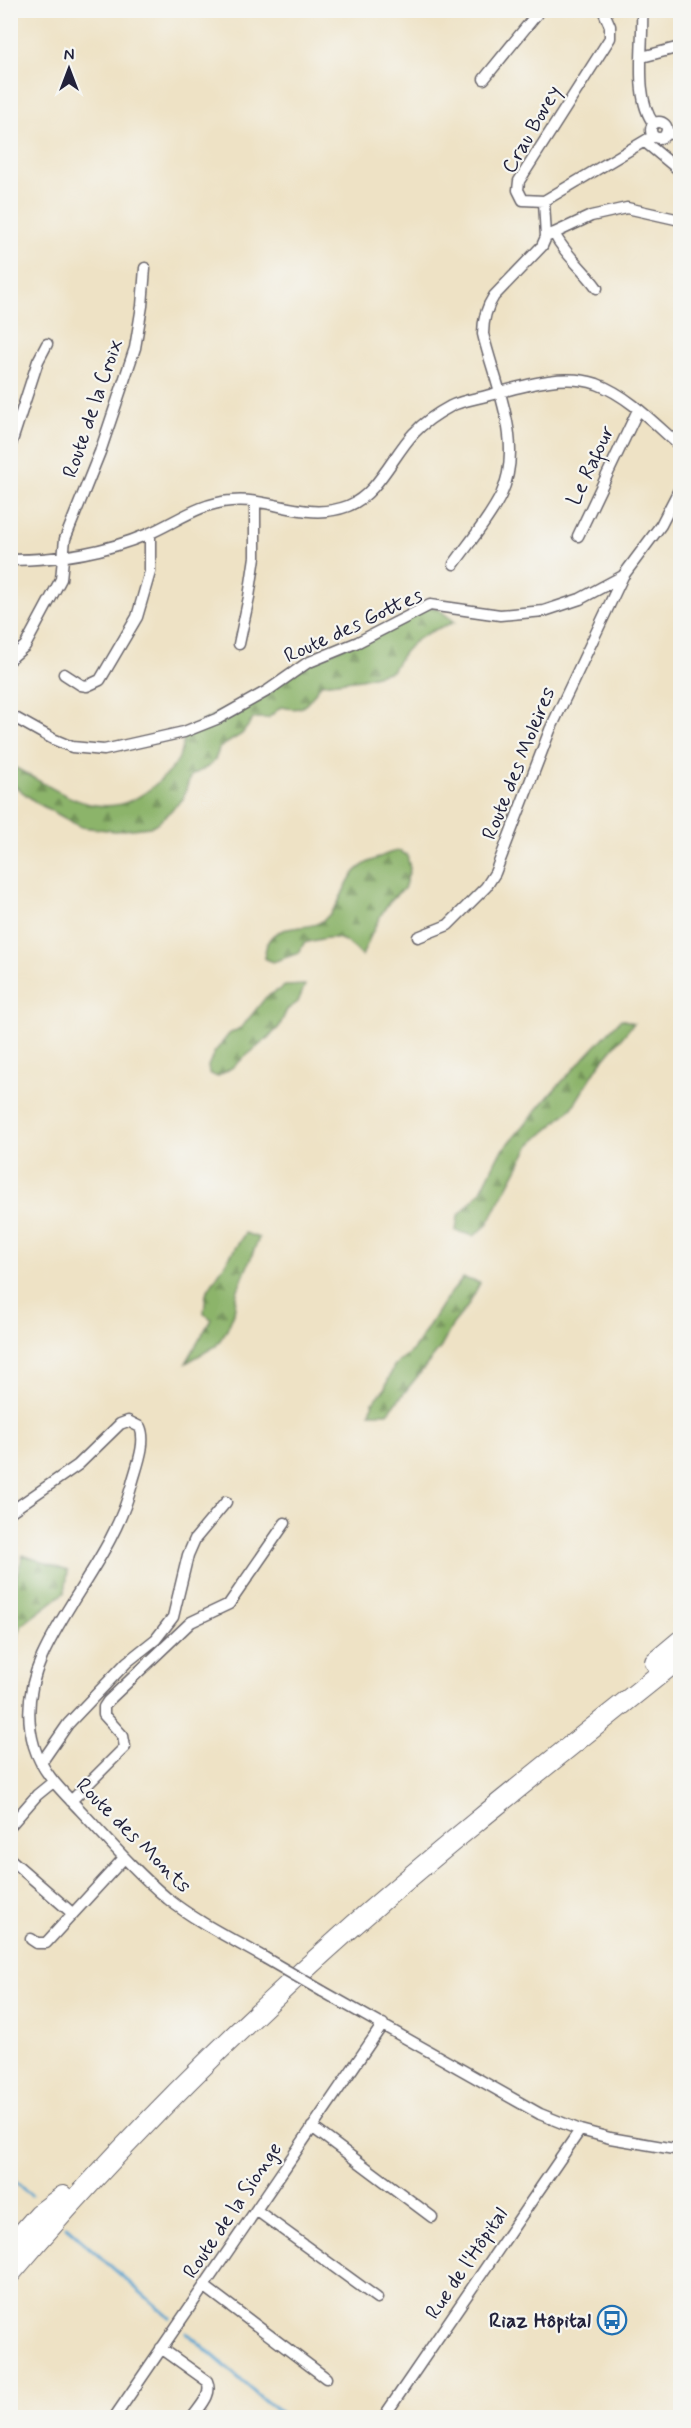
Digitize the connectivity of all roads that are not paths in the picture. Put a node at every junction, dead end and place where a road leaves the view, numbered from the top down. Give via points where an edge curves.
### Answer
1 (540, 10) edge
2 (603, 10) edge
3 (642, 10) edge
4 (681, 47) edge
5 (642, 57) junction
6 (484, 79) dead end
7 (654, 124) junction
8 (666, 133) junction
9 (681, 135) edge
10 (649, 139) junction
11 (681, 171) edge
12 (544, 201) junction
13 (681, 220) edge
14 (550, 235) junction
15 (145, 268) dead end
16 (597, 288) dead end
17 (47, 344) dead end
18 (498, 393) junction
19 (638, 410) junction
20 (681, 446) edge
21 (10, 447) edge
22 (681, 488) edge
23 (255, 502) junction
24 (150, 533) junction
25 (578, 536) dead end
26 (63, 558) junction
27 (10, 561) edge
28 (454, 564) dead end
29 (623, 576) junction
30 (238, 644) dead end
31 (10, 659) edge
32 (64, 674) dead end
33 (10, 715) edge
34 (418, 937) dead end
35 (226, 1502) dead end
36 (10, 1512) edge
37 (285, 1523) dead end
38 (681, 1641) edge
39 (681, 1658) edge
40 (41, 1763) junction
41 (53, 1782) junction
42 (71, 1801) junction
43 (10, 1826) edge
44 (124, 1858) junction
45 (10, 1859) edge
46 (72, 1913) junction
47 (31, 1940) dead end
48 (383, 2024) junction
49 (312, 2127) junction
50 (580, 2130) junction
51 (679, 2146) edge
52 (63, 2196) junction
53 (256, 2210) junction
54 (432, 2217) dead end
55 (10, 2247) edge
56 (10, 2256) edge
57 (10, 2274) edge
58 (204, 2286) junction
59 (377, 2298) dead end
60 (161, 2348) junction
61 (326, 2378) dead end
62 (114, 2418) edge
63 (192, 2418) edge
64 (383, 2418) edge

1 - 6 street
2 - 12 street, Crau Bovey via 610,38 519,181 523,200
3 - 5 street
4 - 5 street
5 - 7 street via 642,99
7 - 8 street via 664,124
7 - 10 street
8 - 9 street
8 - 10 street
10 - 11 street
10 - 12 street
12 - 14 street
13 - 14 street via 627,208 591,216
14 - 16 street
14 - 18 street via 495,296 483,319
15 - 26 street, Route de la Croix via 135,348 100,452 65,538
17 - 21 street
18 - 19 street via 572,380 596,384
18 - 23 street via 453,405 431,418 414,433 372,489 351,505 331,512 310,512
18 - 28 street via 511,448 508,474 500,496
19 - 20 street
19 - 25 street, Le Rafour
22 - 29 street, Route des Gottes via 661,525
23 - 24 street via 232,500 201,507
23 - 30 street via 255,557
24 - 26 street
24 - 32 street via 150,572 137,617 100,680 87,686
26 - 27 street
26 - 31 street, Route de la Croix via 56,589 25,646
29 - 33 street, Route des Gottes via 580,599 544,611 500,615 430,605 307,663 219,718 184,732 104,750 72,747
29 - 34 street, Route des Moleires via 550,730 495,873 448,925
35 - 40 street via 195,1539 173,1617 156,1639 127,1662 68,1724
36 - 40 street, Route des Monts via 78,1465 120,1424 128,1421 140,1427 140,1452 120,1522 50,1642 31,1686 30,1725
37 - 42 street via 229,1604 191,1622 106,1704 104,1715 122,1734 125,1747
38 - 52 highway via 458,1820 328,1931 187,2064
39 - 57 highway via 426,1864 293,1980 144,2127
40 - 41 street, Route des Monts
41 - 42 street, Route des Monts
41 - 43 street
42 - 44 street, Route des Monts
44 - 46 street
44 - 48 street, Route des Monts, bridge via 193,1917
45 - 46 street
46 - 47 street via 46,1943
48 - 49 street, Route de la Sionge
48 - 50 street, Route des Monts via 540,2114
49 - 53 street, Route de la Sionge
49 - 54 street
50 - 51 street, Route des Monts via 610,2139
50 - 64 street, Rue de l'Hôpital
52 - 55 highway via 39,2214
52 - 56 highway
53 - 58 street, Route de la Sionge
53 - 59 street
58 - 60 street, Route de la Sionge
58 - 61 street
60 - 62 street, Route de la Sionge
60 - 63 street via 209,2385 208,2395

